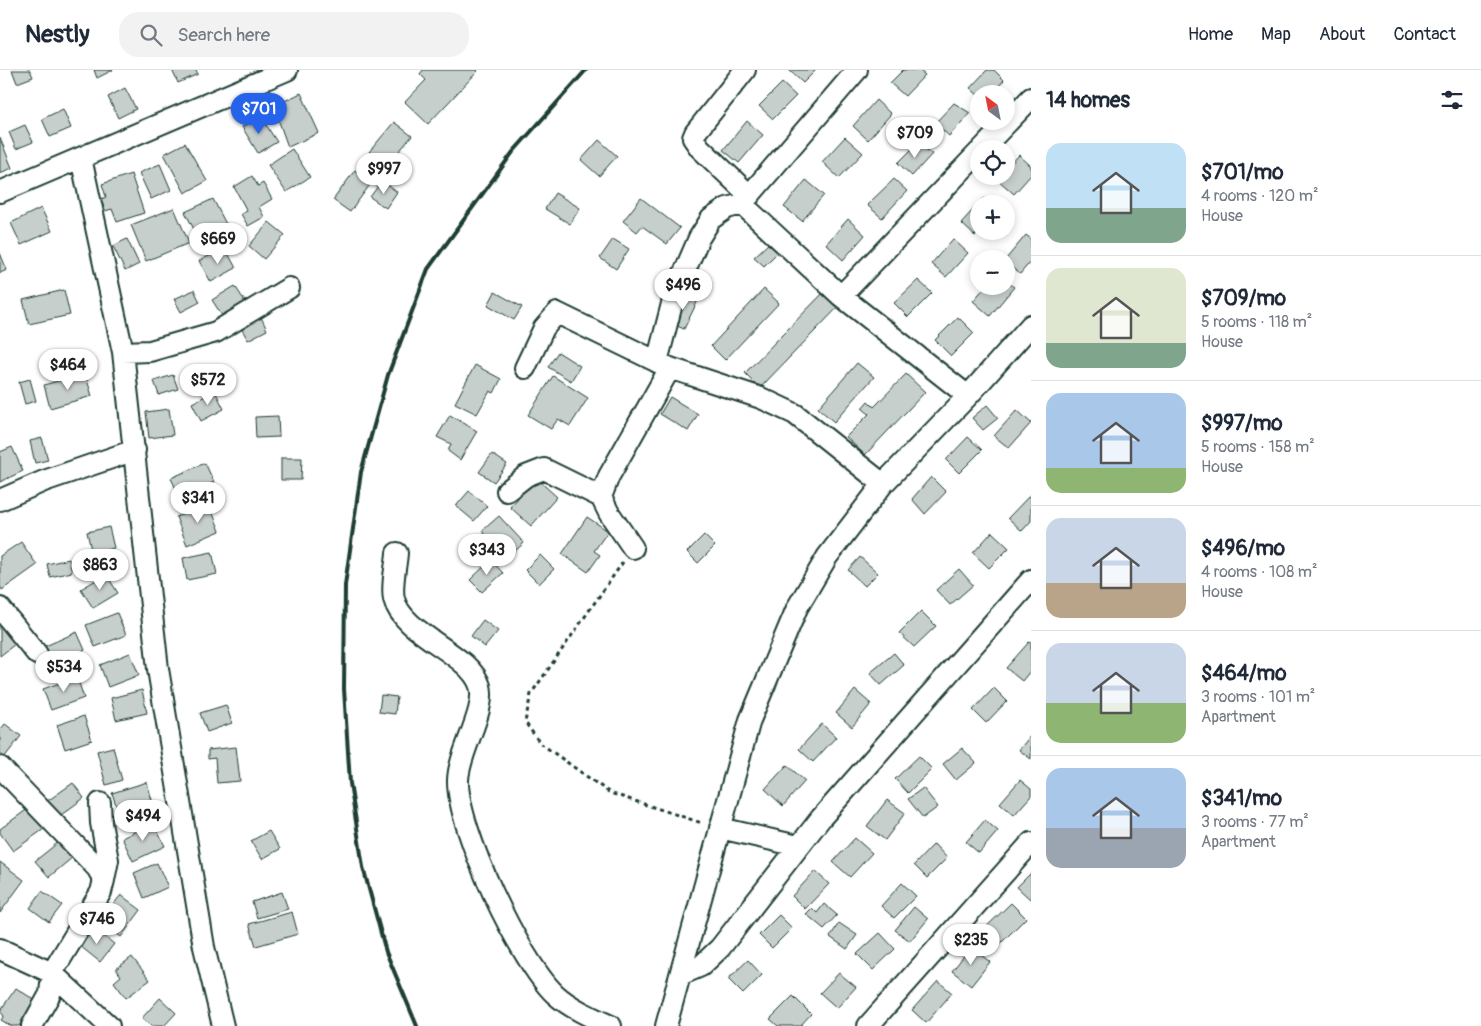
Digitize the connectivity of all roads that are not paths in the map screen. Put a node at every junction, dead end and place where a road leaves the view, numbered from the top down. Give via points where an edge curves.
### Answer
1 (287, 70) edge
2 (745, 70) edge
3 (857, 70) edge
4 (1031, 98) edge
5 (991, 140) edge
6 (82, 158) junction
7 (970, 161) edge
8 (0, 192) edge
9 (746, 199) junction
10 (289, 288) dead end
11 (841, 296) junction
12 (1031, 325) edge
13 (122, 352) junction
14 (664, 365) junction
15 (525, 368) dead end
16 (968, 396) junction
17 (135, 450) junction
18 (883, 484) junction
19 (507, 491) dead end
20 (601, 496) junction
21 (0, 500) edge
22 (633, 548) road end
23 (397, 553) dead end
24 (1031, 580) edge
25 (0, 608) edge
26 (38, 654) dead end
27 (0, 767) edge
28 (100, 803) dead end
29 (720, 828) junction
30 (1031, 843) edge
31 (798, 846) junction
32 (104, 880) junction
33 (0, 949) edge
34 (52, 973) junction
35 (680, 975) junction
36 (32, 1026) edge
37 (109, 1026) edge
38 (223, 1026) edge
39 (611, 1026) edge
40 (666, 1026) edge
41 (868, 1026) edge

1 - 6 street
2 - 9 street via 693,138
3 - 9 street
4 - 5 street
6 - 8 street
6 - 13 street
7 - 11 street
9 - 11 street
9 - 14 street via 711,219 699,238 674,296
10 - 13 street via 216,332 150,352
11 - 16 street
12 - 16 street
13 - 17 street
14 - 15 street via 557,313 544,328
14 - 18 street via 762,398 795,414
14 - 20 street
16 - 18 street
17 - 21 street via 44,481
17 - 38 street via 160,679 204,947
18 - 29 street via 827,557 797,608 750,720
19 - 20 street via 526,476 544,470
20 - 22 street
23 - 39 street via 393,597 398,610 472,672 482,696 463,751 458,781 469,837 520,947 537,975 556,996
24 - 31 street
25 - 26 street
27 - 32 street via 97,868
28 - 32 street via 108,860
29 - 31 street
29 - 35 street
30 - 41 street
31 - 35 street via 720,948 701,966
32 - 34 street via 101,892
33 - 34 street
34 - 36 street via 50,994
34 - 37 street
35 - 40 street

